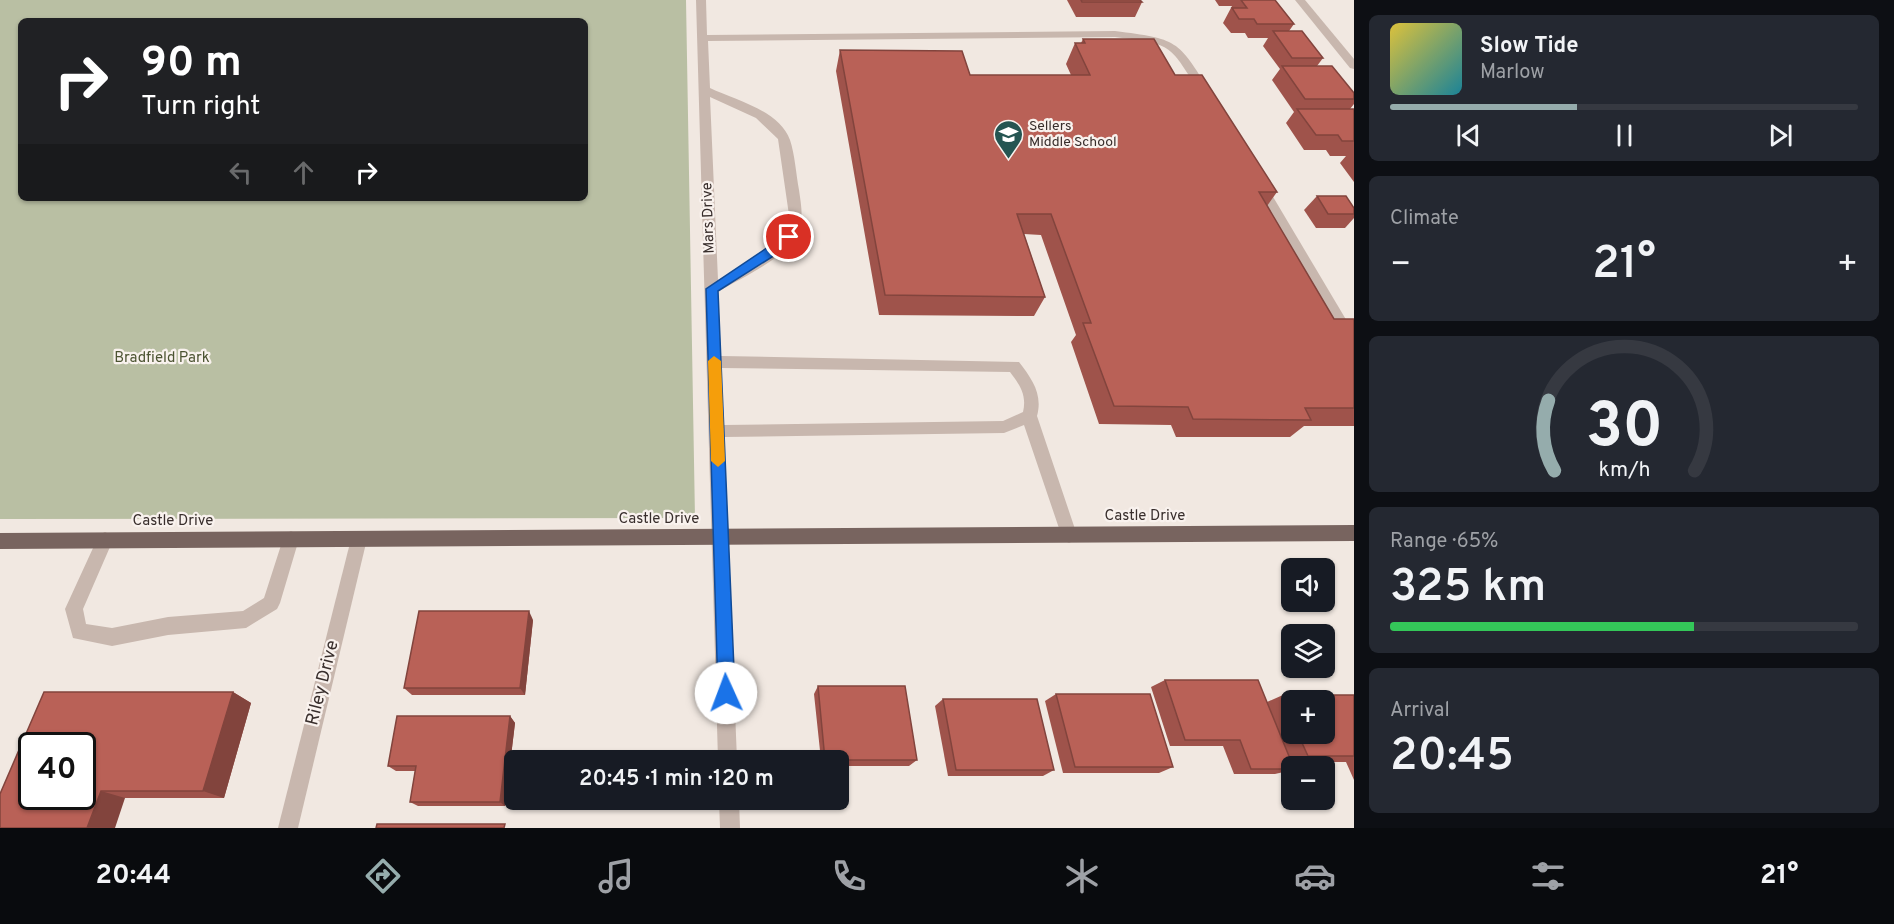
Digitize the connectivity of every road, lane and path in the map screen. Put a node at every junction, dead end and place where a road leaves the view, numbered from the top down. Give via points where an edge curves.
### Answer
1 (701, 0) edge
2 (1300, 0) edge
3 (702, 38) junction
4 (1354, 66) edge
5 (704, 90) junction
6 (1209, 100) edge
7 (1252, 171) edge
8 (712, 289) junction
9 (1354, 345) edge
10 (714, 362) junction
11 (1029, 416) junction
12 (717, 430) junction
13 (1354, 533) edge
14 (1070, 535) junction
15 (721, 537) junction
16 (291, 539) junction
17 (358, 539) junction
18 (0, 540) edge
19 (105, 540) junction
20 (728, 750) edge
21 (729, 810) edge
22 (288, 828) edge
23 (730, 828) edge

1 - 3 street, Mars Drive
2 - 4 street
3 - 5 street, Mars Drive
3 - 6 street via 1116,34 1167,40 1179,49
5 - 8 street, Mars Drive
5 - 8 street via 768,119 778,128 784,139 795,223 779,247
7 - 9 street
8 - 10 street, Mars Drive
10 - 11 street via 1014,366 1027,383 1034,402
10 - 12 street, Mars Drive
11 - 12 street via 1004,427
11 - 14 street
12 - 15 street, Mars Drive
13 - 14 main road, Castle Drive
14 - 15 main road, Castle Drive
15 - 17 main road, Castle Drive
15 - 20 street, Mars Drive
16 - 17 main road, Castle Drive
16 - 19 main road, Castle Drive
16 - 19 street via 271,603 246,619 168,626 112,637 79,632 74,609
17 - 22 street, Riley Drive
18 - 19 main road, Castle Drive
21 - 23 street

